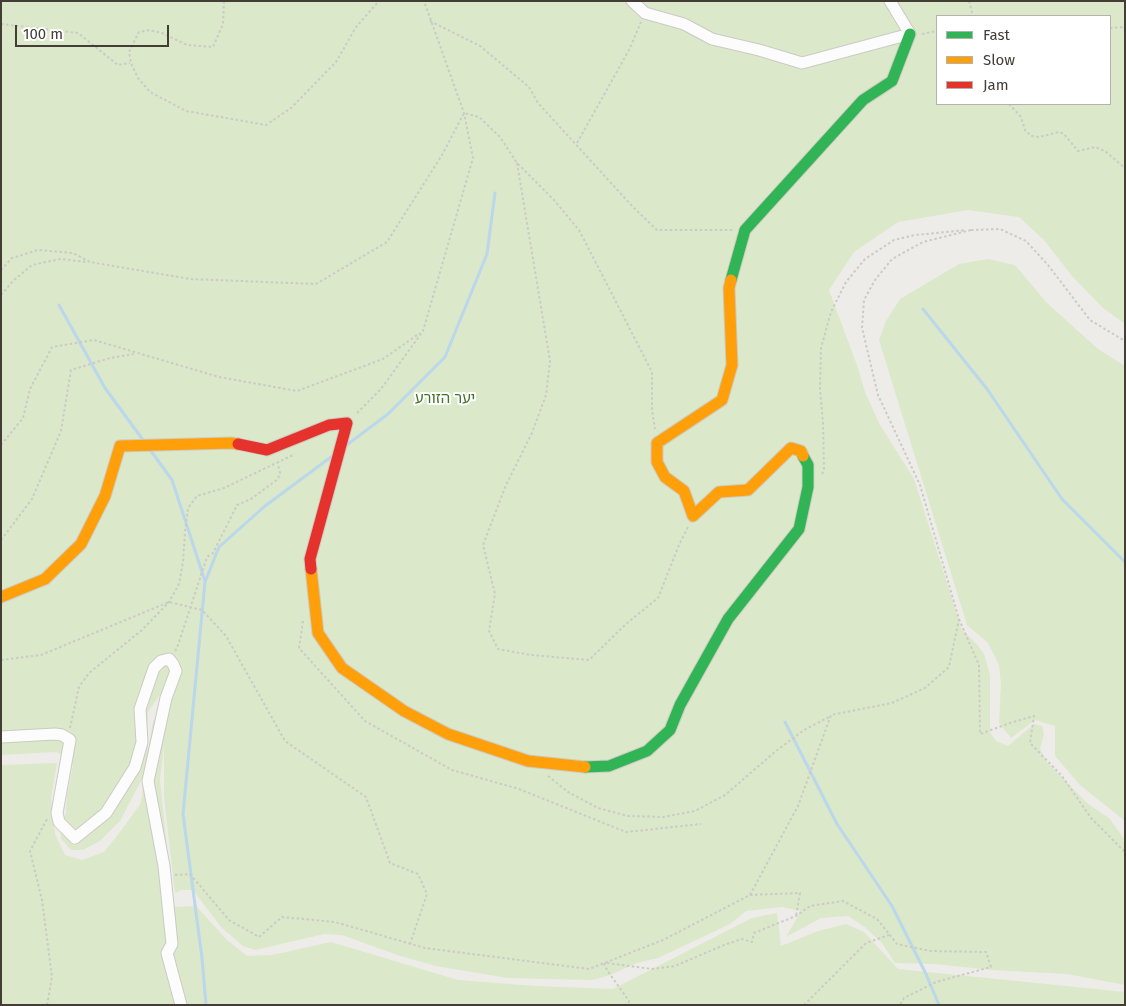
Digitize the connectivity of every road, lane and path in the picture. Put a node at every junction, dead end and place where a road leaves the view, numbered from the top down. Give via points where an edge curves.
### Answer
1 (224, 1) edge
2 (379, 1) edge
3 (424, 1) edge
4 (632, 1) edge
5 (890, 1) edge
6 (969, 1) edge
7 (645, 13) junction
8 (973, 15) edge
9 (430, 21) junction
10 (1, 24) edge
11 (1125, 26) edge
12 (1111, 28) edge
13 (910, 34) junction
14 (131, 63) junction
15 (1010, 105) edge
16 (464, 113) junction
17 (576, 144) junction
18 (517, 163) junction
19 (1125, 168) edge
20 (745, 230) junction
21 (971, 230) junction
22 (90, 262) junction
23 (1, 270) edge
24 (1, 295) edge
25 (423, 330) junction
26 (1125, 341) edge
27 (136, 353) junction
28 (347, 423) junction
29 (657, 443) junction
30 (1, 445) edge
31 (300, 451) dead end
32 (278, 463) junction
33 (820, 479) dead end
34 (693, 516) junction
35 (1, 540) edge
36 (1, 597) edge
37 (169, 602) junction
38 (190, 607) junction
39 (958, 619) junction
40 (169, 659) junction
41 (1, 660) edge
42 (832, 715) junction
43 (1, 737) edge
44 (68, 737) junction
45 (528, 761) junction
46 (57, 813) junction
47 (1125, 852) edge
48 (165, 875) junction
49 (750, 895) junction
50 (796, 916) junction
51 (889, 935) junction
52 (410, 944) junction
53 (604, 963) junction
54 (48, 1005) edge
55 (181, 1005) edge
56 (629, 1005) edge
57 (804, 1005) edge
58 (900, 1005) edge

1 - 14 path via 223,24 213,47 187,45 149,30 139,32 129,52
2 - 14 path via 356,26 336,62 292,108 266,125 186,111 150,92
3 - 9 path
4 - 7 street
5 - 13 street
6 - 8 path
7 - 13 street via 684,24 712,38 802,63
7 - 17 path via 629,50
9 - 16 path
9 - 17 path via 480,46 497,59 529,87 538,103
10 - 14 path via 78,33 118,65
11 - 12 path
13 - 20 street via 892,81 863,100
15 - 19 path via 1031,136 1064,134 1078,151 1095,147
16 - 18 path via 479,117 500,137
16 - 22 path via 442,155 387,242 316,284 190,279
16 - 25 path via 473,158
17 - 20 path via 657,230
18 - 29 path via 580,230 633,333 652,372 652,410
18 - 34 path via 550,361 546,395 483,545 495,594 489,631 498,648 531,655 589,660 658,598
20 - 29 street via 729,288 732,365 722,400
21 - 26 path via 1000,229 1026,241 1090,320
21 - 33 path via 894,240 865,259 846,282 831,312 821,348 824,470
21 - 39 path via 923,242 892,260 874,280 864,300 862,328 878,396 920,485
22 - 23 path via 72,253 38,250 12,258
22 - 24 path via 60,259 32,264
25 - 27 path via 383,358 296,391 218,378
25 - 28 path via 381,389
27 - 30 path via 94,340 52,347 30,389 23,418
27 - 35 path via 71,370 61,431 32,499
28 - 36 street via 329,425 267,450 231,443 120,446 105,496 81,544 45,579
28 - 45 street via 310,559 318,633 342,668 404,711 448,734
29 - 34 street via 657,462 665,477 684,490
31 - 32 path
32 - 37 path via 224,488 196,496 188,508 179,584
32 - 38 path via 278,479 237,505 213,553 207,557
34 - 45 street via 718,492 748,490 790,448 801,451 808,465 808,487 799,529 728,619 680,705 670,730 647,751 610,766
37 - 38 path
37 - 41 path via 41,655
37 - 44 path via 142,630 89,673 80,687
38 - 40 path via 178,648
38 - 52 path via 202,610 226,636 285,741 366,797 390,863 418,874 427,894
39 - 42 path via 950,666 925,688 892,703
39 - 47 path via 979,664 980,734 1034,716 1030,743 1062,776 1091,818
40 - 46 street via 154,668 140,709 142,742 135,767 106,813 76,838 60,822
40 - 48 street via 176,671 166,698 148,781
42 - 45 path via 804,730 725,795 695,812 663,817 628,816 598,808 568,792
42 - 49 path via 798,806
43 - 44 street via 55,734
44 - 46 street
46 - 54 path via 50,816 30,851 42,900 52,977
48 - 52 path via 190,874 229,920 259,937 282,917 335,922
48 - 55 street via 172,944 167,953
49 - 50 path via 800,893
49 - 53 path via 663,940
50 - 51 path via 810,906 843,901 877,920
50 - 53 path via 754,933 752,942 742,939 675,966 652,969
51 - 57 path via 866,943
51 - 58 path via 897,944 930,951 986,952 991,967 936,982 904,998
52 - 53 path via 589,969
53 - 56 path

